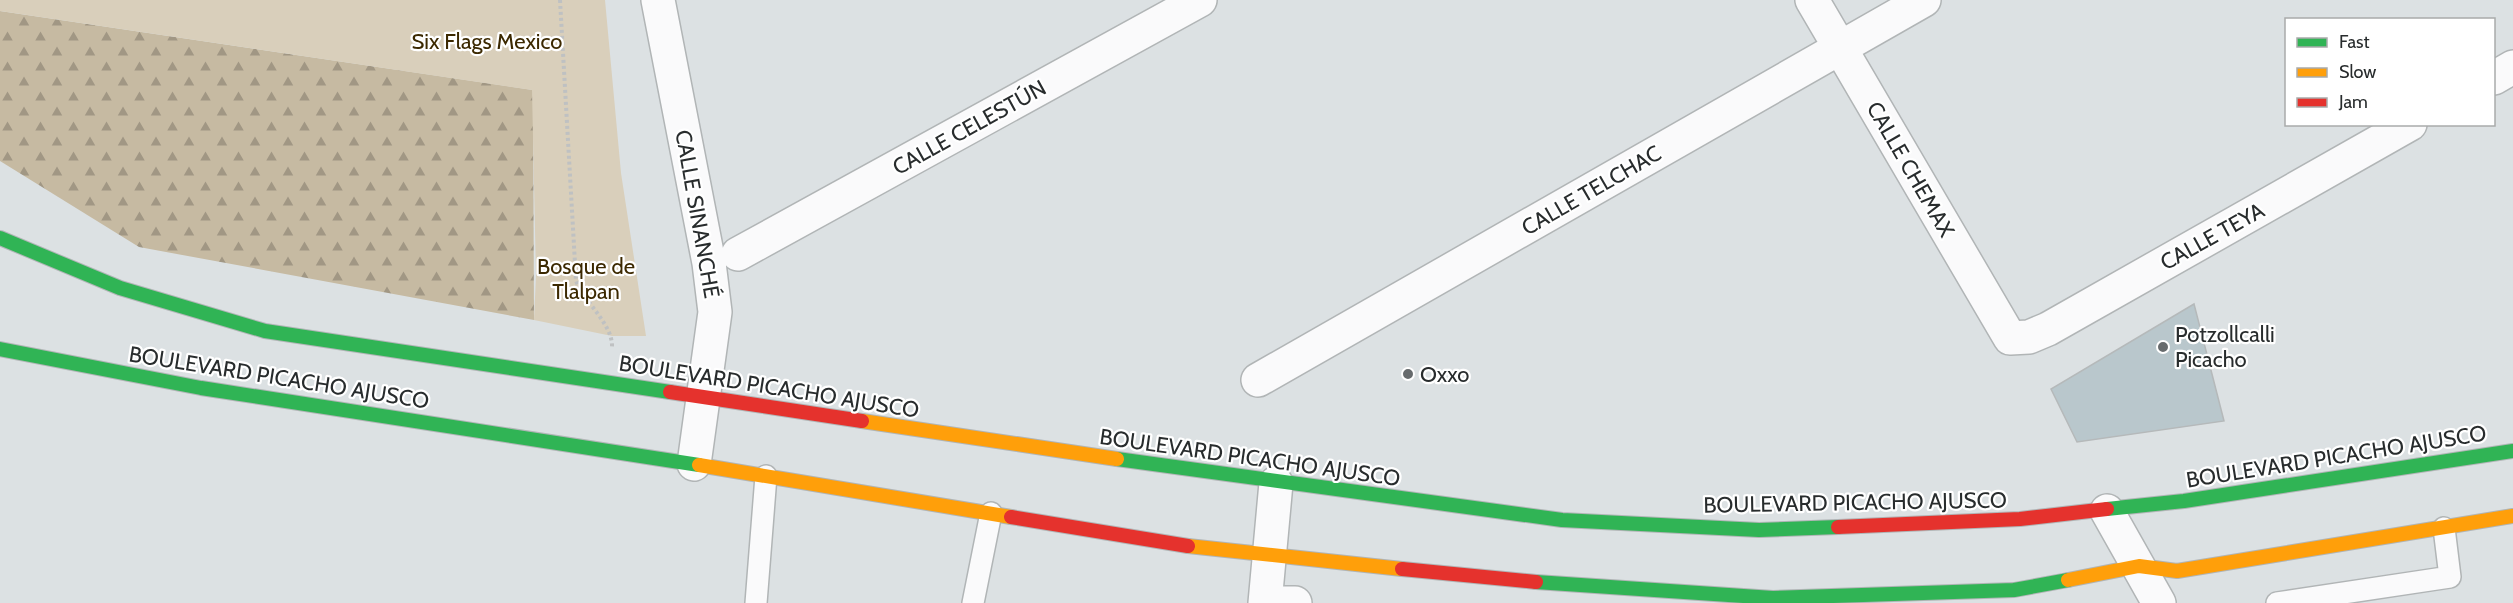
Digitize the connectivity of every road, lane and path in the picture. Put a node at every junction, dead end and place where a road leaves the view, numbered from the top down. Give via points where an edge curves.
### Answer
1 (560, 0) edge
2 (658, 0) edge
3 (1200, 0) edge
4 (1812, 0) edge
5 (1924, 0) edge
6 (1840, 49) junction
7 (2513, 67) edge
8 (2495, 77) edge
9 (2406, 126) edge
10 (0, 238) edge
11 (738, 254) dead end
12 (2010, 338) joint
13 (0, 350) edge
14 (1258, 380) dead end
15 (611, 384) junction
16 (701, 399) junction
17 (2513, 451) edge
18 (694, 464) junction
19 (766, 476) junction
20 (1276, 483) junction
21 (2107, 511) junction
22 (991, 513) junction
23 (2513, 516) edge
24 (2444, 528) junction
25 (1270, 557) junction
26 (2139, 566) junction
27 (1774, 600) edge
28 (756, 603) edge
29 (974, 603) edge
30 (1265, 603) edge
31 (1295, 603) edge
32 (2159, 603) edge
33 (2277, 603) edge

1 - 15 path via 576,281 585,301 612,336
2 - 16 street, CALLE SINANCHÉ via 710,263 715,312
3 - 11 street, CALLE CELESTÚN
4 - 6 street, CALLE CHEMAX
5 - 6 street, CALLE TELCHAC
6 - 12 street, CALLE CHEMAX
6 - 14 street, CALLE TELCHAC
7 - 8 street
9 - 12 street, CALLE TEYA via 2048,329 2029,337
10 - 15 main road, BOULEVARD PICACHO AJUSCO via 120,288 265,331
13 - 18 main road, BOULEVARD PICACHO AJUSCO via 201,388
15 - 16 main road, BOULEVARD PICACHO AJUSCO
16 - 18 street, CALLE SINANCHÉ
16 - 20 main road, BOULEVARD PICACHO AJUSCO
17 - 21 main road, BOULEVARD PICACHO AJUSCO
18 - 19 main road, BOULEVARD PICACHO AJUSCO
19 - 22 main road, BOULEVARD PICACHO AJUSCO
19 - 28 lane
20 - 21 main road, BOULEVARD PICACHO AJUSCO via 1562,520 1760,530 2020,519
20 - 25 street
21 - 26 street
22 - 25 main road, BOULEVARD PICACHO AJUSCO
22 - 29 lane
23 - 24 main road, BOULEVARD PICACHO AJUSCO
24 - 26 main road, BOULEVARD PICACHO AJUSCO via 2177,571
24 - 33 lane via 2450,577
25 - 27 main road, BOULEVARD PICACHO AJUSCO
25 - 30 street
26 - 27 main road, BOULEVARD PICACHO AJUSCO via 2014,590
26 - 32 street
30 - 31 street

